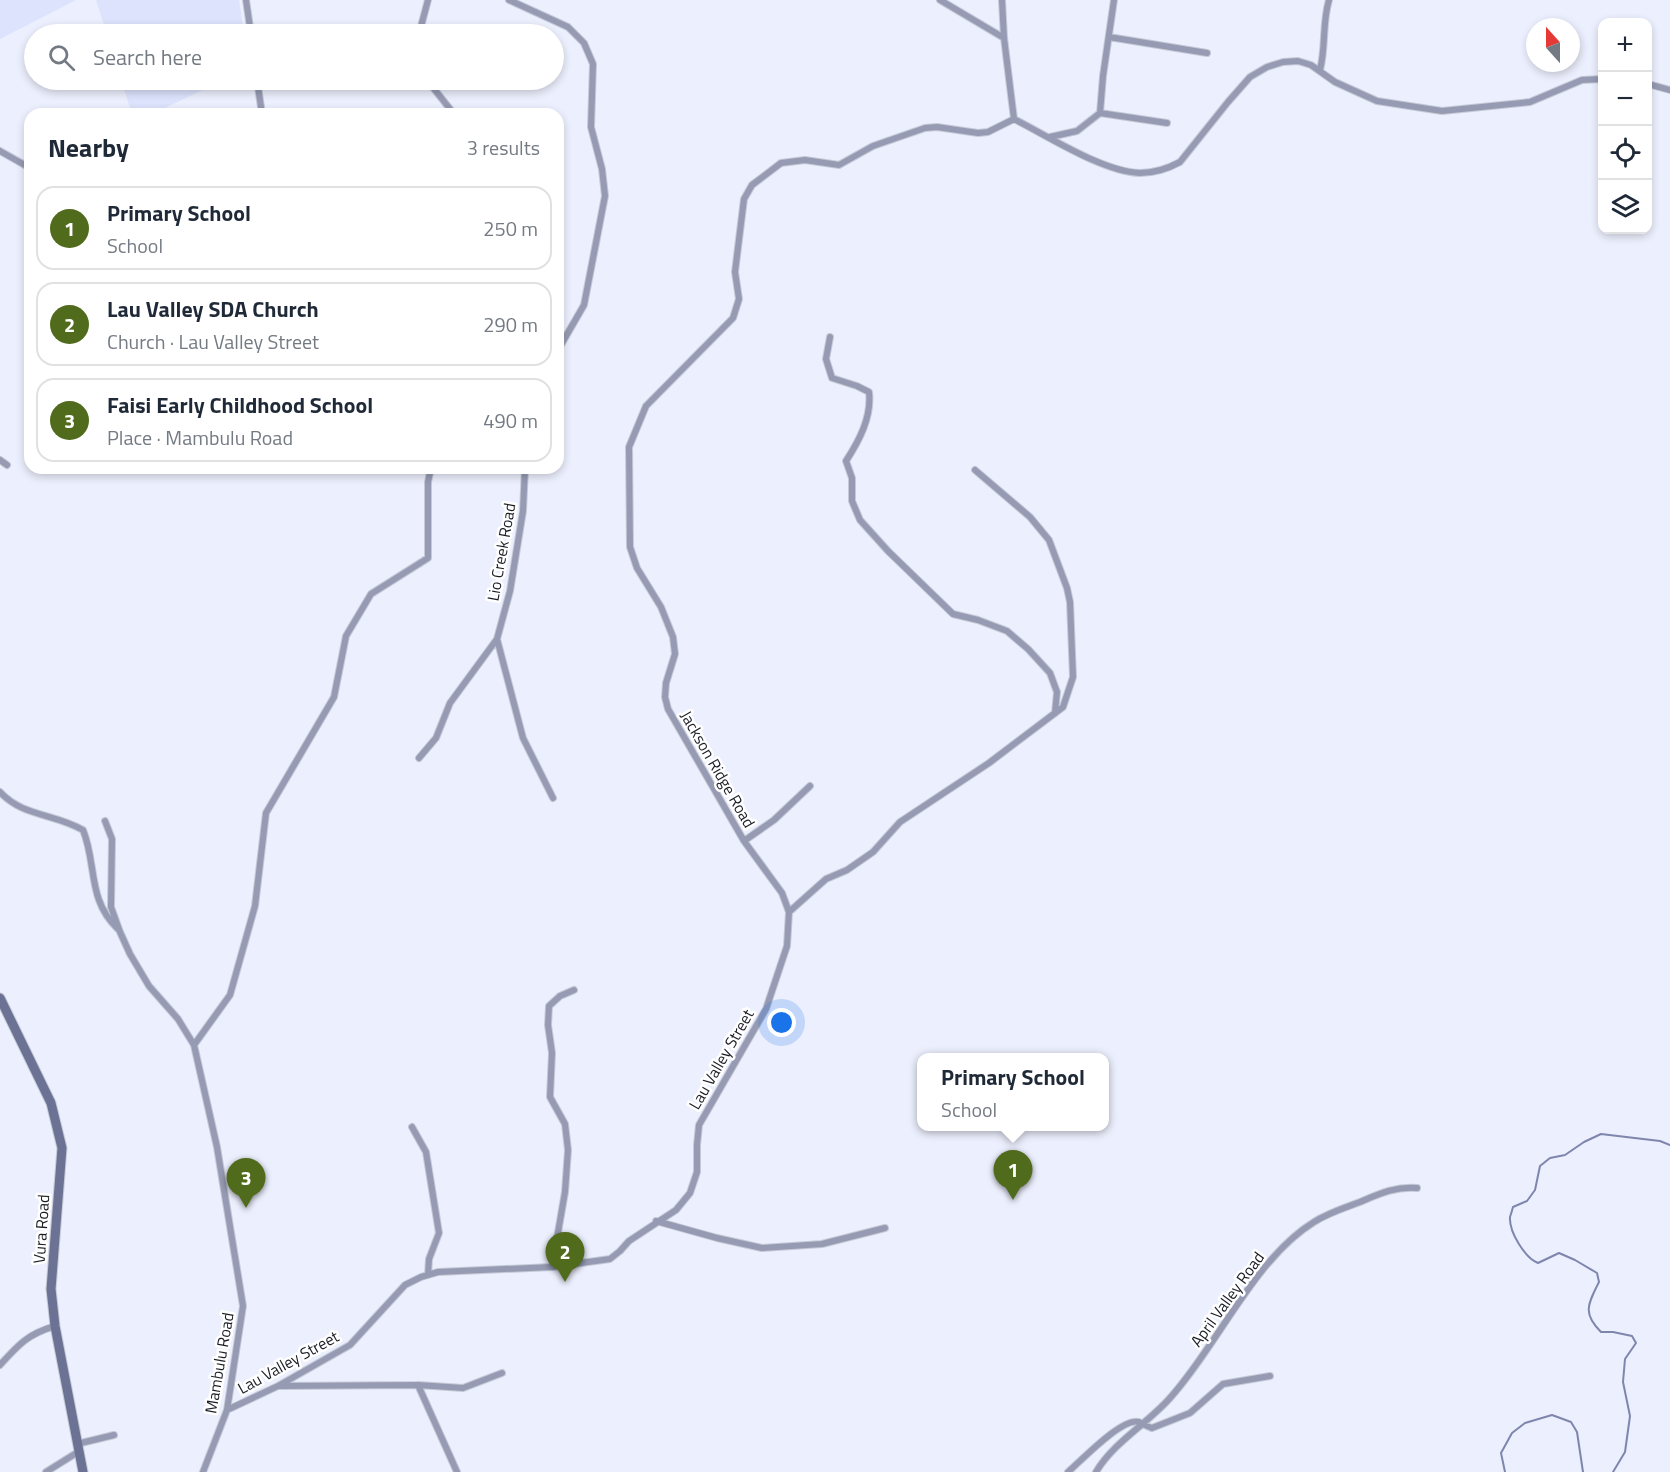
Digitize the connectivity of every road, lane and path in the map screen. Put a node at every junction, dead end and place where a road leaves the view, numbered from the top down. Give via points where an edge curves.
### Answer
1 (246, 0) edge
2 (428, 0) edge
3 (508, 0) edge
4 (940, 0) edge
5 (1002, 0) edge
6 (1113, 0) edge
7 (1329, 0) edge
8 (250, 24) edge
9 (422, 24) edge
10 (561, 24) edge
11 (564, 25) edge
12 (1109, 37) junction
13 (1004, 38) junction
14 (1207, 53) dead end
15 (1320, 70) junction
16 (1598, 79) edge
17 (1652, 85) edge
18 (258, 90) edge
19 (435, 90) edge
20 (1670, 90) edge
21 (261, 108) edge
22 (449, 108) edge
23 (1100, 113) junction
24 (1014, 119) junction
25 (1167, 123) dead end
26 (1050, 137) junction
27 (0, 151) edge
28 (24, 165) edge
29 (830, 337) dead end
30 (564, 340) edge
31 (0, 460) edge
32 (7, 465) dead end
33 (975, 470) dead end
34 (430, 474) edge
35 (525, 474) edge
36 (497, 639) junction
37 (1055, 713) junction
38 (418, 758) dead end
39 (810, 786) dead end
40 (0, 792) edge
41 (553, 798) dead end
42 (105, 821) dead end
43 (744, 842) junction
44 (789, 912) junction
45 (120, 932) junction
46 (574, 990) dead end
47 (0, 998) edge
48 (194, 1045) junction
49 (412, 1127) dead end
50 (1417, 1188) dead end
51 (656, 1221) junction
52 (885, 1228) dead end
53 (552, 1267) junction
54 (428, 1275) junction
55 (55, 1326) junction
56 (0, 1365) edge
57 (502, 1373) dead end
58 (1270, 1376) dead end
59 (418, 1385) junction
60 (278, 1386) junction
61 (227, 1410) junction
62 (1143, 1425) junction
63 (114, 1435) dead end
64 (78, 1448) junction
65 (46, 1472) edge
66 (82, 1472) edge
67 (203, 1472) edge
68 (457, 1472) edge
69 (1068, 1472) edge
70 (1096, 1472) edge

1 - 8 street
2 - 9 street
3 - 10 street
4 - 13 street
5 - 13 street
6 - 12 street
7 - 15 street
11 - 30 street via 584,43 593,64 591,127 605,196 584,305
12 - 14 street
12 - 23 street
13 - 24 street
15 - 16 street via 1335,82 1377,101 1442,111 1530,102 1582,80
15 - 26 street via 1298,61 1283,62 1250,77 1180,162 1170,167 1140,173 1106,166
17 - 20 street
18 - 21 street
19 - 22 street
23 - 25 street
23 - 26 street via 1077,131
24 - 26 street
24 - 43 street, Jackson Ridge Road via 988,132 925,128 873,146 839,165 805,160 781,163 752,185 744,199 735,272 739,299 733,318 646,406 629,447 630,547 637,568 662,607 673,637 675,654 666,690 668,709
27 - 28 street
29 - 37 street via 826,359 832,378 869,393 860,438 846,461 852,478 852,501 860,520 952,614 1007,631 1028,649 1050,674 1057,692
31 - 32 street
33 - 37 street via 1030,517 1049,540 1067,588 1073,676 1063,707
34 - 48 street via 428,558 371,594 346,636 334,697 266,813 255,906 230,995
35 - 36 street, Lio Creek Road via 510,591
36 - 38 street via 450,703 436,738
36 - 41 street via 523,738
37 - 44 street via 990,763 900,822 873,852 825,879
39 - 43 street
40 - 45 street via 19,808 83,830 90,845 93,881 101,906
42 - 45 street via 112,839 111,907
43 - 44 street, Jackson Ridge Road via 782,893
44 - 51 street, Lau Valley Street via 787,946 766,1010 699,1125 698,1172 690,1193 676,1210
45 - 48 street, Mambulu Road via 149,986 178,1019
46 - 53 street via 549,1006 550,1097 565,1124 568,1150
47 - 55 street, Vura Road via 51,1103 62,1148 51,1289
48 - 61 street, Mambulu Road via 217,1147 243,1306
49 - 54 street via 426,1152 439,1233 429,1259
50 - 62 street, April Valley Road via 1402,1187 1329,1214 1292,1239 1249,1287 1171,1397
51 - 52 street via 762,1248 822,1244
51 - 53 street, Lau Valley Street via 610,1259
53 - 54 street, Lau Valley Street
54 - 60 street, Lau Valley Street via 405,1285 350,1345
55 - 56 street via 21,1341
55 - 64 street, Vura Road
57 - 59 street via 463,1388
58 - 62 street via 1223,1384 1190,1413 1152,1428
59 - 60 street
59 - 68 street
60 - 61 street, Lau Valley Street
61 - 67 street, Mambulu Road
62 - 69 street via 1138,1421 1119,1428
62 - 70 street, April Valley Road via 1108,1455
63 - 64 street
64 - 65 street
64 - 66 street, Vura Road

